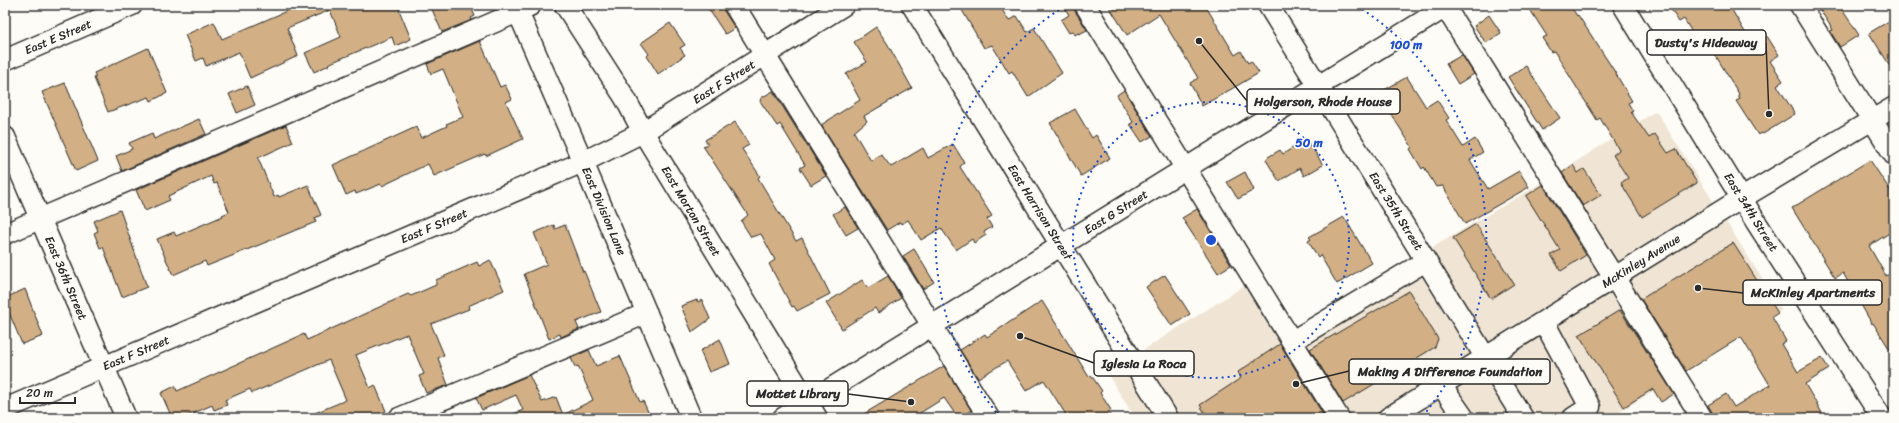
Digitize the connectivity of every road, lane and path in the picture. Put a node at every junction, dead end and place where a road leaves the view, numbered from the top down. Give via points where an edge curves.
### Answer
1 (132, 5) edge
2 (565, 5) edge
3 (734, 5) edge
4 (844, 5) edge
5 (912, 5) edge
6 (1085, 5) edge
7 (1268, 5) edge
8 (1623, 5) edge
9 (1800, 5) edge
10 (1446, 6) edge
11 (521, 7) edge
12 (765, 56) junction
13 (5, 60) edge
14 (1319, 86) junction
15 (1894, 107) edge
16 (1872, 121) junction
17 (644, 132) junction
18 (5, 137) edge
19 (1894, 155) edge
20 (583, 162) junction
21 (1186, 169) junction
22 (1742, 198) junction
23 (40, 218) junction
24 (5, 234) edge
25 (1061, 246) junction
26 (1426, 261) junction
27 (1613, 278) junction
28 (647, 313) junction
29 (1544, 322) junction
30 (933, 326) junction
31 (1292, 341) junction
32 (1486, 358) junction
33 (104, 367) junction
34 (1441, 385) junction
35 (5, 409) edge
36 (812, 411) edge
37 (126, 418) edge
38 (399, 418) edge
39 (691, 418) edge
40 (783, 418) edge
41 (989, 418) edge
42 (1168, 418) edge
43 (1339, 418) edge
44 (1388, 418) edge
45 (1464, 418) edge
46 (1523, 418) edge
47 (1574, 418) edge
48 (1702, 418) edge
49 (1882, 418) edge

1 - 13 street, East E Street
2 - 17 street, East Morton Street
3 - 12 street
4 - 12 street, East F Street
5 - 25 street, East Harrison Street
6 - 21 street
7 - 14 street, East 35th Street
8 - 22 street, East 34th Street
9 - 16 street
10 - 14 street, East G Street
10 - 27 street
11 - 20 street, East Division Lane
11 - 23 street
12 - 17 street, East F Street
12 - 30 street
14 - 21 street, East G Street
14 - 26 street, East 35th Street
15 - 16 street, McKinley Avenue
16 - 19 street
16 - 22 street, McKinley Avenue
17 - 20 street, East F Street
17 - 36 street, East Morton Street
18 - 23 street, East 36th Street
20 - 28 street, East Division Lane
20 - 33 street, East F Street
21 - 25 street, East G Street
21 - 31 street
22 - 27 street, McKinley Avenue
22 - 49 street, East 34th Street
23 - 24 street
23 - 33 street, East 36th Street
25 - 30 street, East G Street
25 - 42 street, East Harrison Street
26 - 31 street
26 - 32 street, East 35th Street
27 - 29 street, McKinley Avenue
27 - 48 street
28 - 38 street
28 - 39 street, East Division Lane
29 - 32 street, McKinley Avenue
29 - 47 street via 1590,407
30 - 36 street, East G Street
30 - 41 street
31 - 43 street
32 - 34 street, McKinley Avenue
32 - 46 street, East 35th Street
33 - 35 street, East F Street
33 - 37 street, East 36th Street
34 - 44 street, McKinley Avenue
34 - 45 street
36 - 40 street, East G Street

